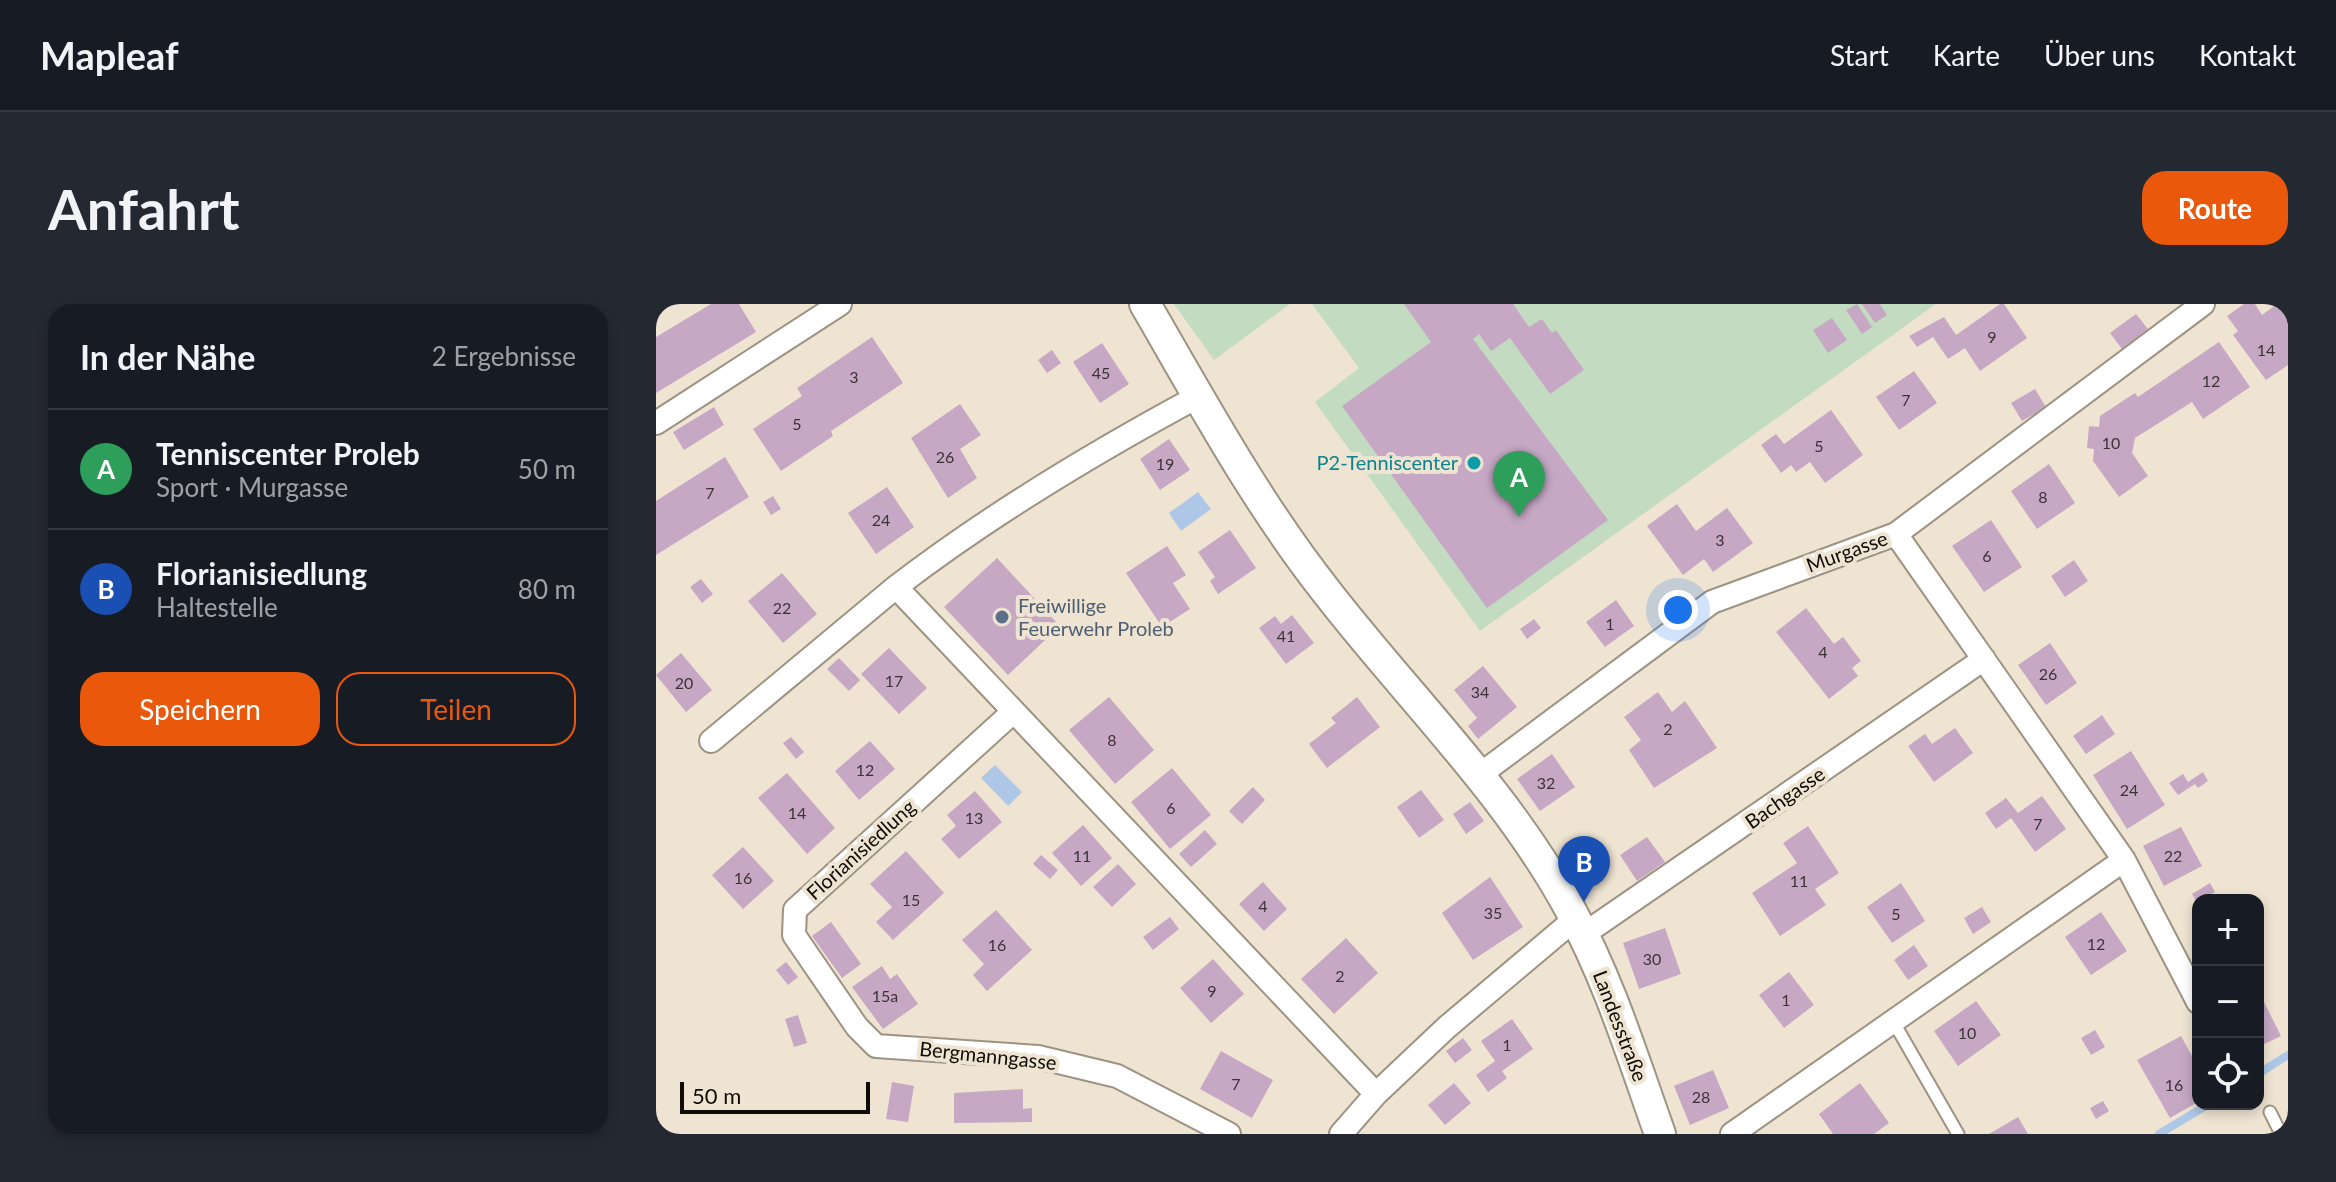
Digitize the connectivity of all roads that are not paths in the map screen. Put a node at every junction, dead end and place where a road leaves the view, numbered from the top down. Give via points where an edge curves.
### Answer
1 (840, 304) edge
2 (1145, 304) edge
3 (2203, 304) edge
4 (1199, 396) junction
5 (656, 423) edge
6 (1896, 534) junction
7 (896, 587) junction
8 (1984, 659) junction
9 (1012, 713) junction
10 (711, 741) dead end
11 (1478, 776) junction
12 (2124, 860) junction
13 (1579, 927) junction
14 (2192, 990) edge
15 (1893, 1021) junction
16 (876, 1046) joint
17 (1376, 1094) junction
18 (2270, 1112) dead end
19 (1229, 1134) edge
20 (1341, 1134) edge
21 (1660, 1134) edge
22 (1732, 1134) edge
23 (1958, 1134) edge
24 (2281, 1134) edge

1 - 5 street
2 - 4 main road, Landesstraße
3 - 6 street, Murgasse
4 - 7 street via 1029,493
4 - 11 main road, Landesstraße via 1293,548
6 - 8 street
6 - 11 street, Murgasse via 1712,602
7 - 9 street
7 - 10 street
8 - 12 street
8 - 13 street, Bachgasse
9 - 16 street, Florianisiedlung via 795,910 794,935
9 - 17 street
11 - 13 main road, Landesstraße
12 - 14 street
12 - 15 street
13 - 17 street via 1447,1027
13 - 21 main road, Landesstraße via 1618,1014
15 - 22 street
15 - 23 lane
16 - 19 street, Bergmanngasse via 1011,1054 1065,1063 1117,1076
17 - 20 street
18 - 24 lane

